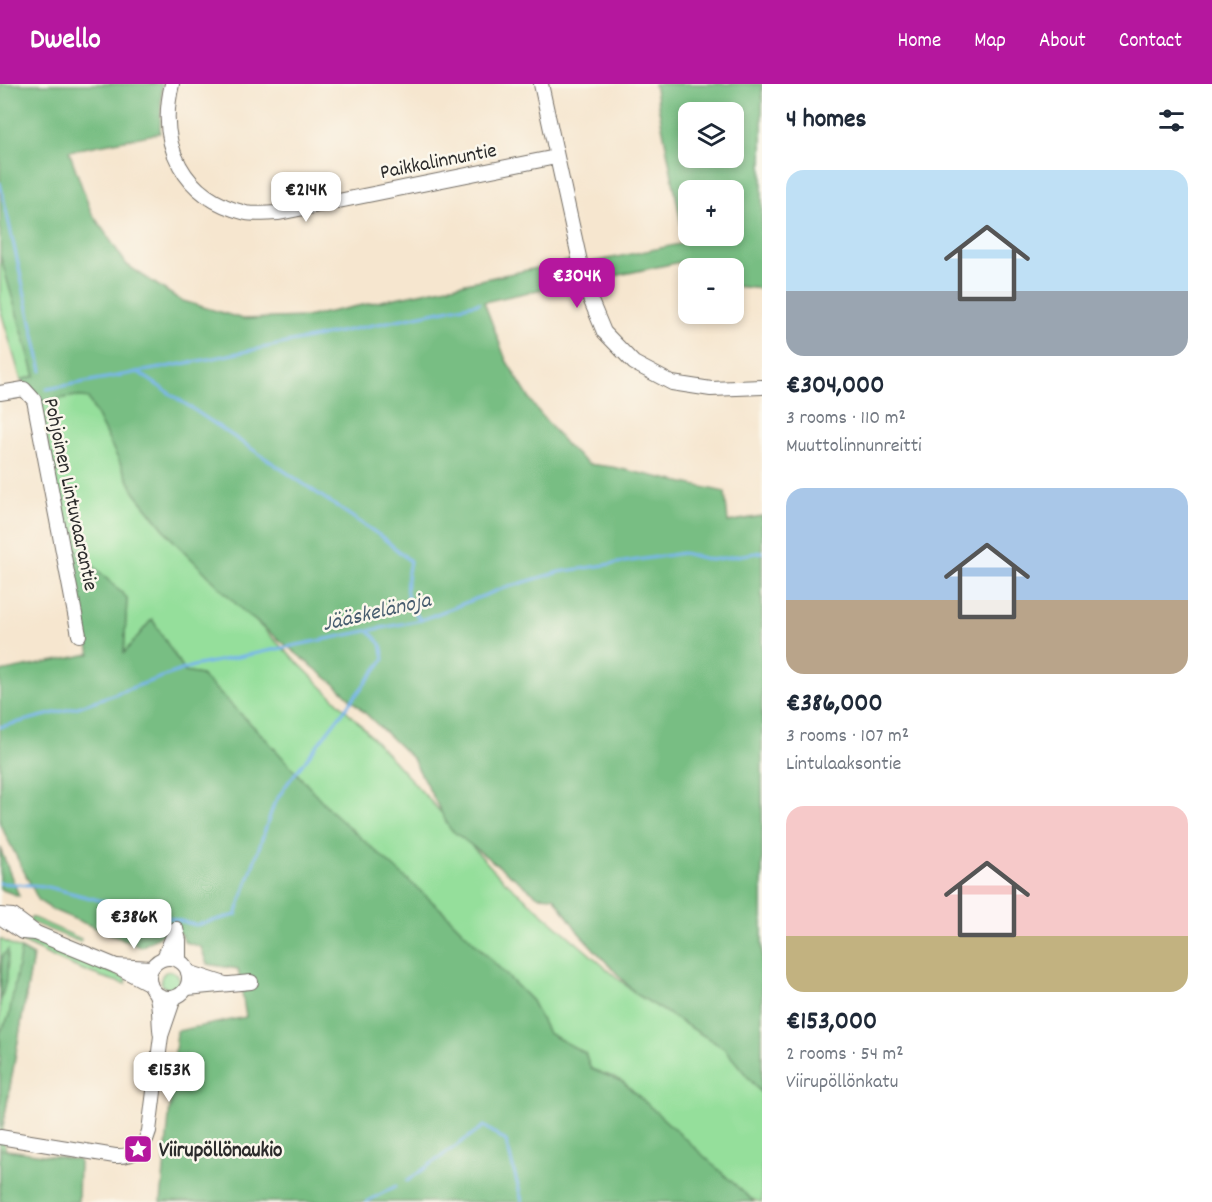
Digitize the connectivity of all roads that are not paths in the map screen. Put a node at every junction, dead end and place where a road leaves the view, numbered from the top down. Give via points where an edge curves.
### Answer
1 (172, 84) edge
2 (541, 84) edge
3 (556, 158) junction
4 (762, 387) edge
5 (0, 393) edge
6 (80, 635) dead end
7 (0, 916) edge
8 (164, 958) junction
9 (179, 960) junction
10 (116, 966) junction
11 (152, 968) junction
12 (188, 972) junction
13 (251, 982) dead end
14 (225, 984) junction
15 (187, 988) junction
16 (153, 989) junction
17 (174, 998) junction
18 (161, 1036) junction
19 (0, 1137) edge

1 - 3 street, Paikkalinnuntie via 167,124 177,161 205,195 249,213 279,213
2 - 3 street
3 - 4 street via 586,289 604,332 634,363 672,383 711,389
5 - 6 street, Pohjoinen Lintuvaarantie via 24,389 34,400
7 - 10 street via 19,919 36,933
8 - 9 street
8 - 9 street via 176,928
8 - 11 street
9 - 12 street
10 - 11 street
10 - 16 street
11 - 16 street
12 - 14 street
12 - 15 street
13 - 14 street
14 - 15 street
15 - 17 street
16 - 17 street
16 - 18 street via 160,1004
17 - 18 street
18 - 19 street via 149,1131 136,1152 115,1156

